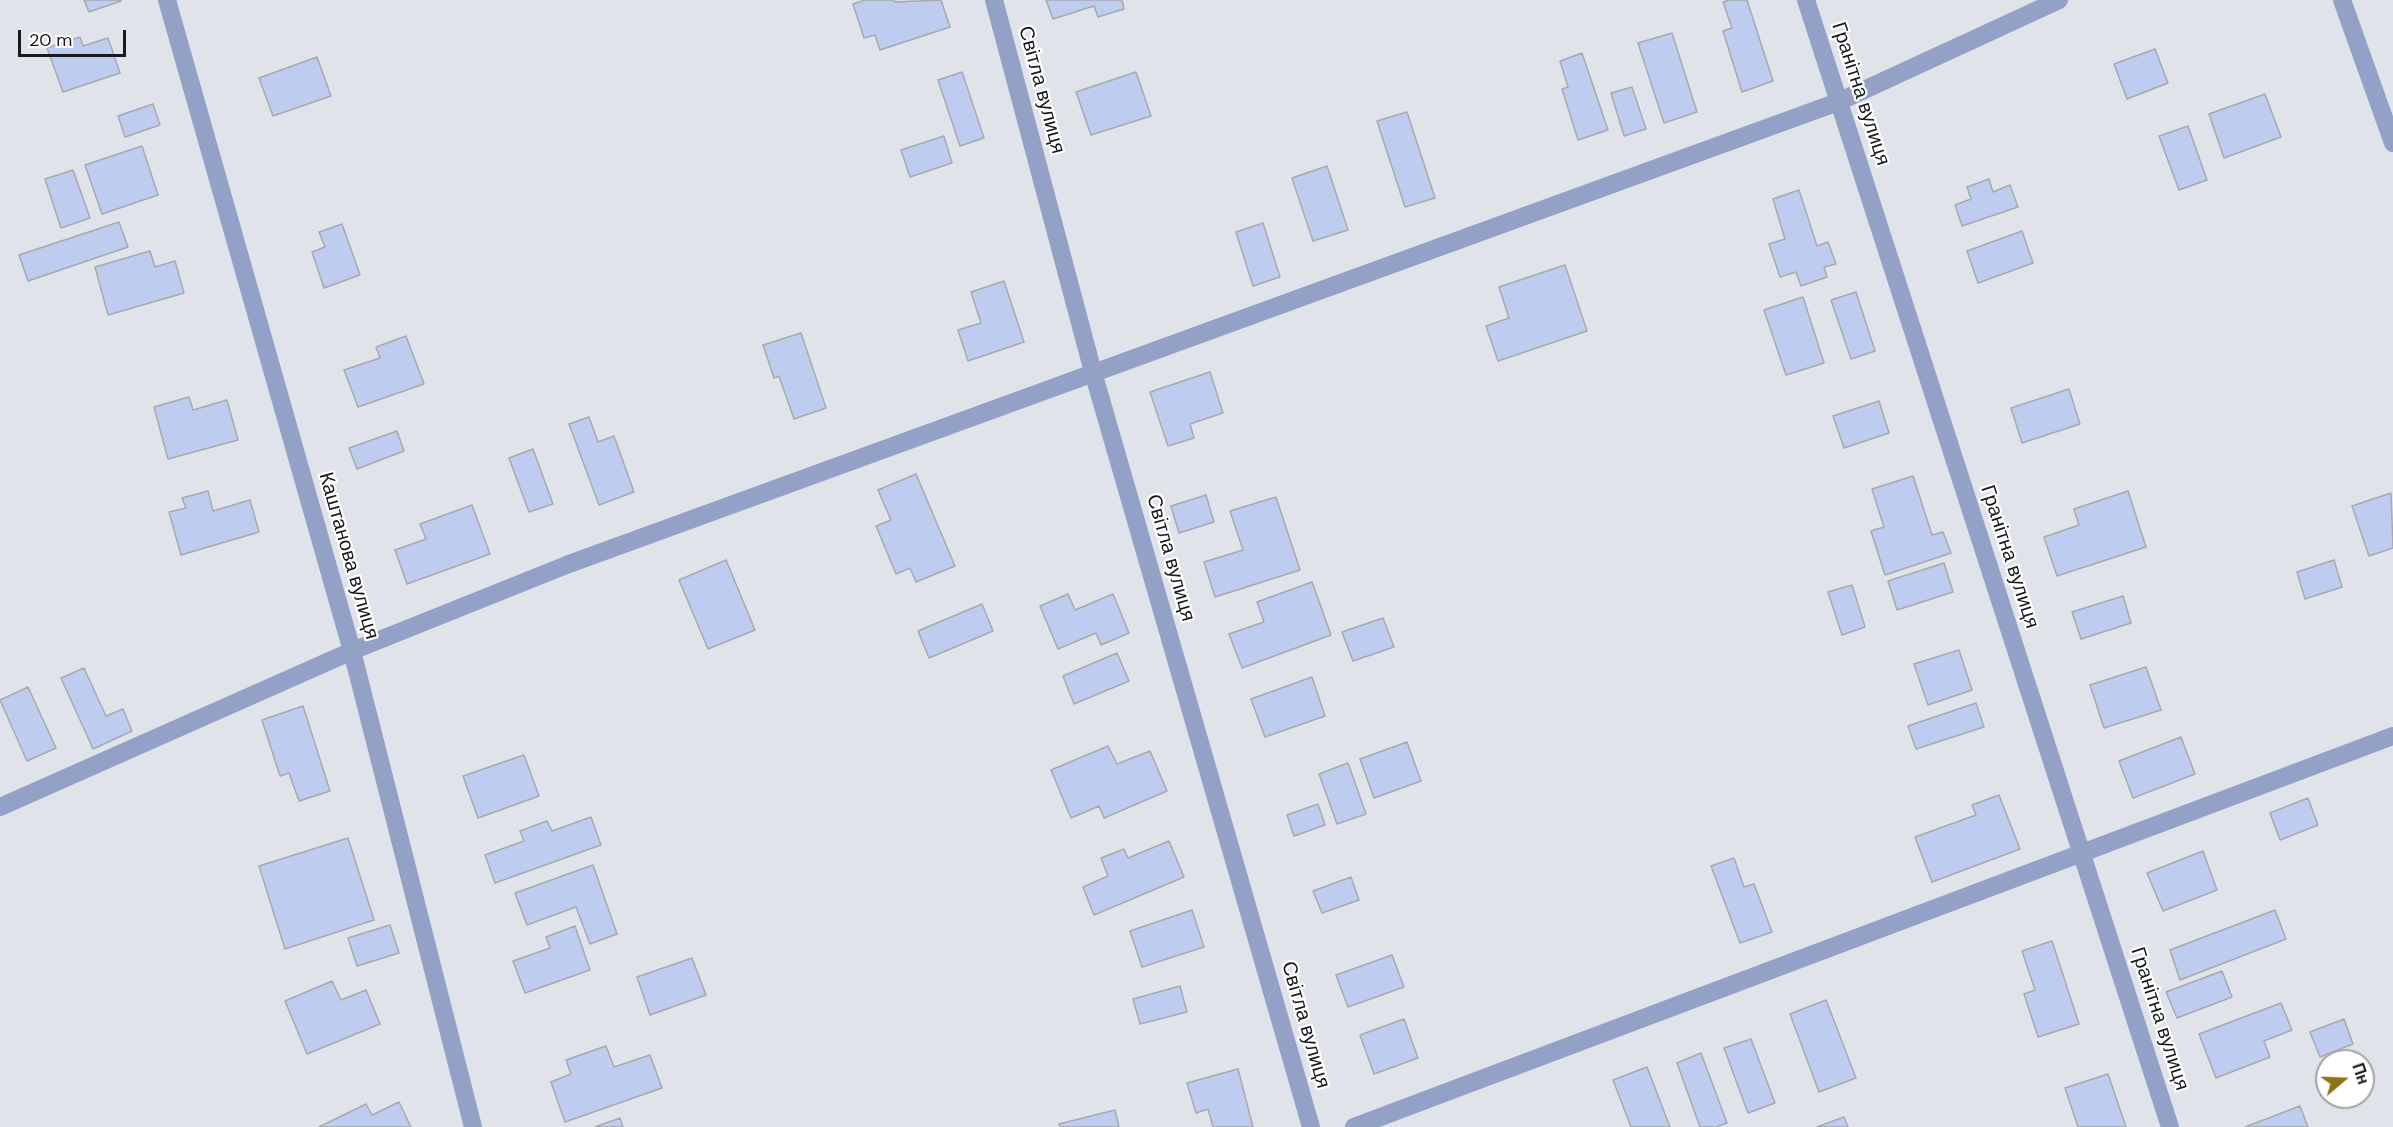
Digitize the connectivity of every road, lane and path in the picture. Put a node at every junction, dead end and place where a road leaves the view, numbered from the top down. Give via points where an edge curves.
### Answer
1 (167, 0) edge
2 (994, 0) edge
3 (1806, 0) edge
4 (2059, 0) edge
5 (2342, 0) edge
6 (1838, 102) junction
7 (2393, 142) edge
8 (1093, 372) junction
9 (352, 651) junction
10 (2393, 736) edge
11 (0, 807) edge
12 (2083, 855) junction
13 (473, 1127) edge
14 (1311, 1127) edge
15 (1354, 1127) edge
16 (2170, 1127) edge

1 - 9 street, Каштанова вулиця
2 - 8 street, Світла вулиця
3 - 6 street, Гранітна вулиця
4 - 6 street
5 - 7 street
6 - 8 street
6 - 12 street, Гранітна вулиця
8 - 9 street via 569,564
8 - 14 street, Світла вулиця
9 - 11 street
9 - 13 street, Каштанова вулиця
10 - 12 street
12 - 15 street
12 - 16 street, Гранітна вулиця

